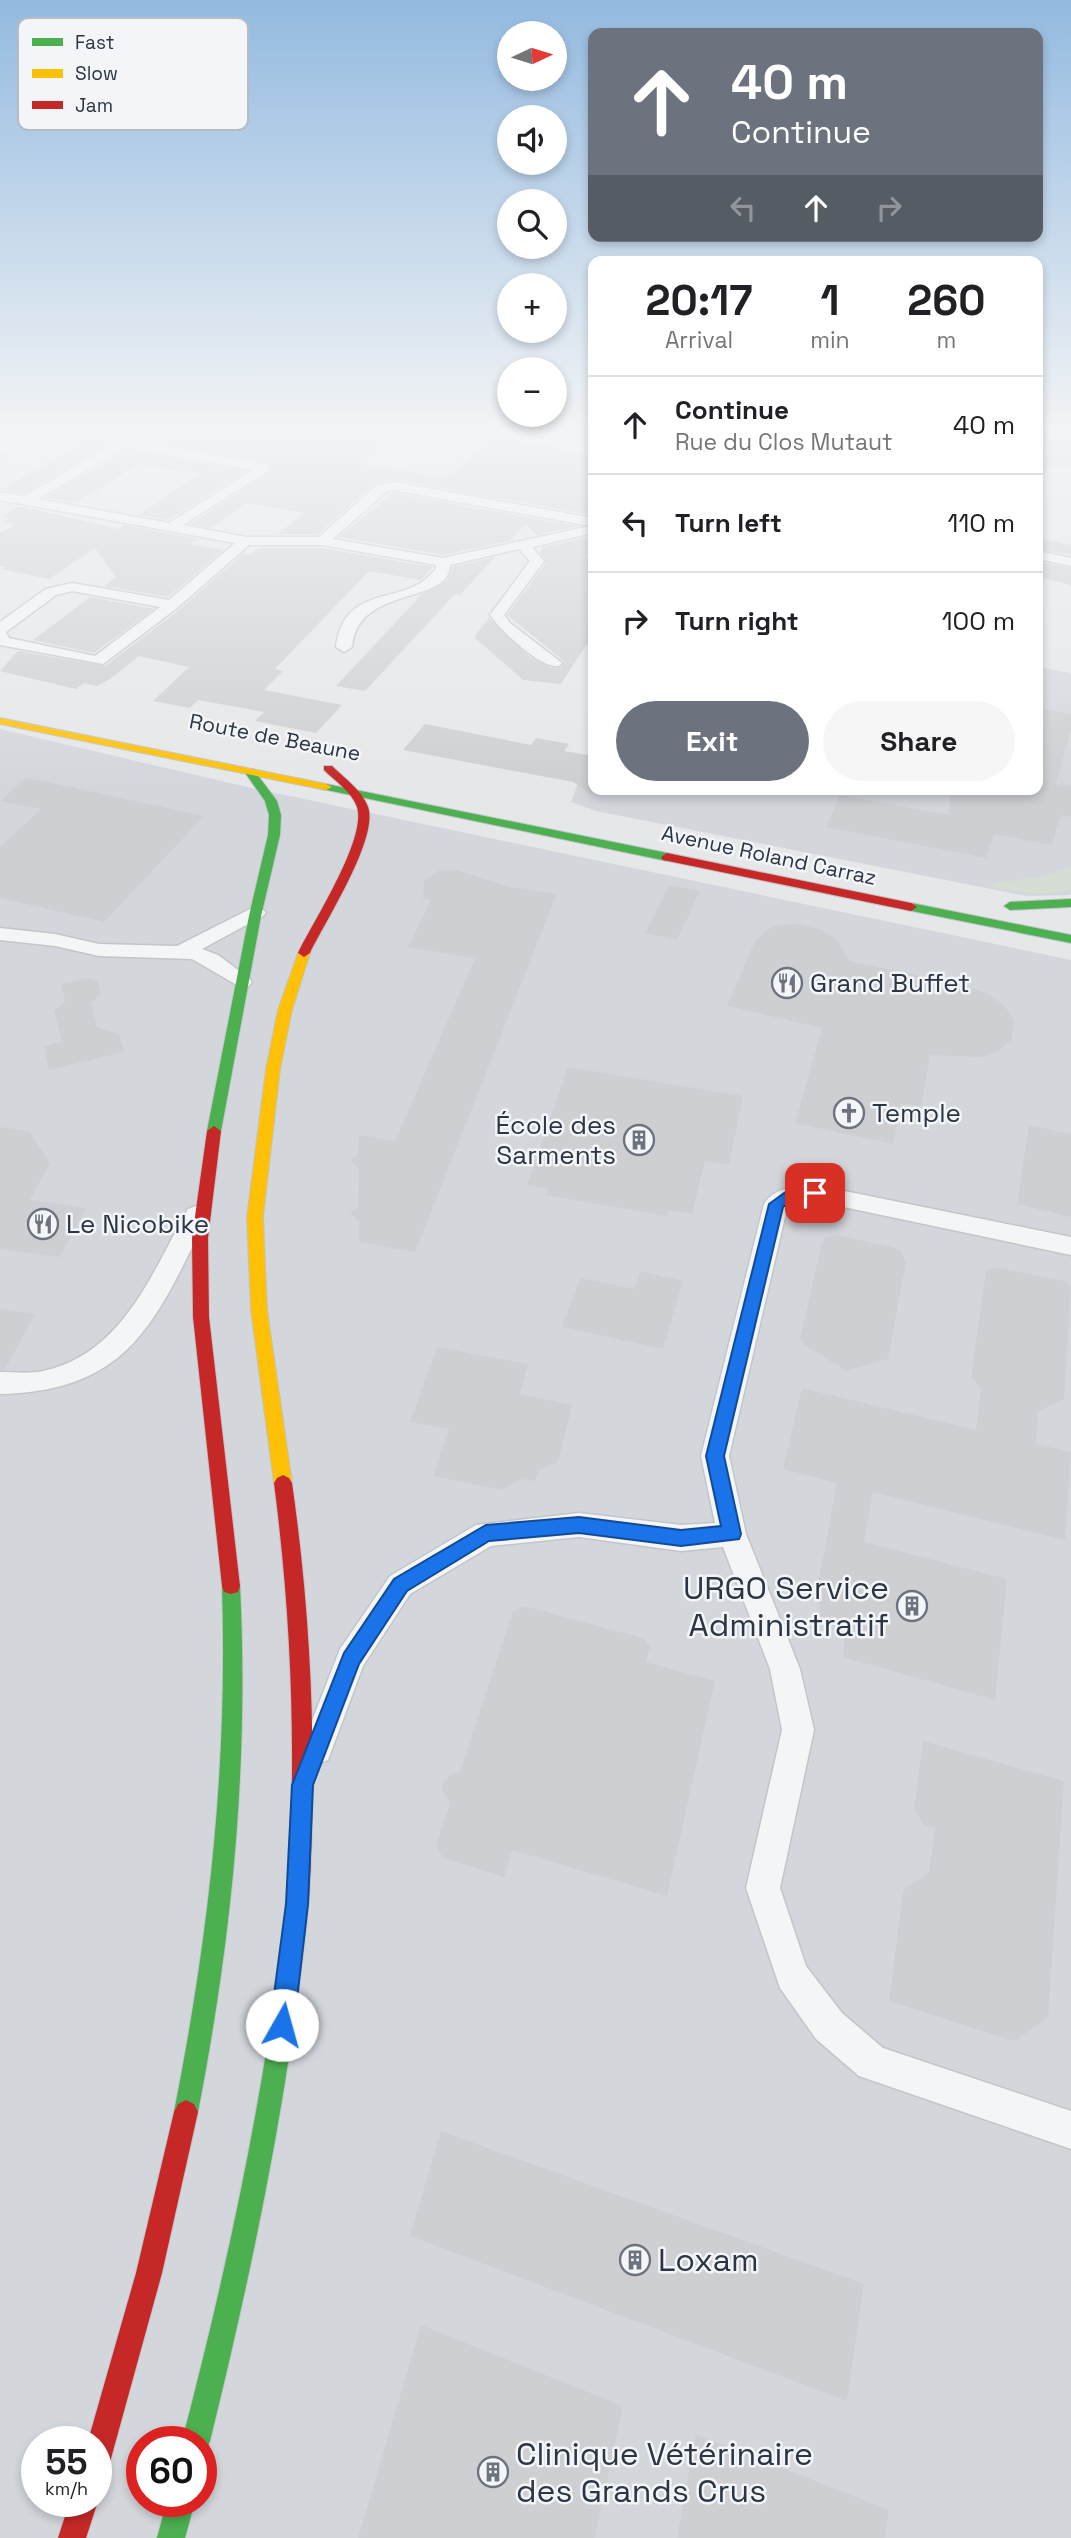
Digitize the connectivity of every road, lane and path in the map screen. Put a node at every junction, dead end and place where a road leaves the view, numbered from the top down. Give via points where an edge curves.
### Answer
1 (239, 547) edge
2 (359, 547) edge
3 (512, 547) edge
4 (525, 547) edge
5 (1043, 556) edge
6 (443, 562) junction
7 (1071, 562) edge
8 (172, 605) junction
9 (0, 632) edge
10 (344, 647) dead end
11 (554, 663) dead end
12 (0, 707) edge
13 (0, 721) edge
14 (163, 737) dead end
15 (249, 771) junction
16 (365, 776) dead end
17 (396, 782) dead end
18 (350, 791) junction
19 (310, 802) dead end
20 (292, 812) dead end
21 (458, 812) junction
22 (275, 822) junction
23 (405, 822) dead end
24 (384, 829) dead end
25 (358, 841) junction
26 (1071, 903) edge
27 (256, 912) junction
28 (1071, 919) edge
29 (992, 923) junction
30 (0, 934) edge
31 (1071, 939) edge
32 (181, 952) junction
33 (1055, 952) dead end
34 (243, 982) junction
35 (204, 1198) junction
36 (1071, 1246) edge
37 (0, 1382) edge
38 (732, 1534) junction
39 (303, 1785) junction
40 (1071, 2130) edge
41 (106, 2426) edge
42 (200, 2426) edge
43 (79, 2517) edge
44 (177, 2517) edge
45 (72, 2538) edge
46 (171, 2538) edge

1 - 8 street
2 - 6 street
3 - 6 street
4 - 11 street via 537,561 497,615 504,626
5 - 7 street
6 - 10 street via 443,570 425,587 373,601 345,629
8 - 9 street via 72,587 51,592
8 - 9 street via 98,662 4,641
12 - 14 main road, Route de Beaune
13 - 15 main road, Route de Beaune
15 - 18 main road, Route de Beaune
15 - 22 main road via 268,793
16 - 18 main road, Route de Beaune via 322,767
17 - 18 main road
18 - 19 main road
18 - 21 main road, Route de Beaune
18 - 25 main road via 364,814
20 - 22 main road
21 - 23 main road
21 - 29 main road, Avenue Roland Carraz
22 - 27 main road
24 - 25 main road
25 - 39 main road via 300,960 274,1073 257,1188 254,1267 258,1314 292,1539 302,1653
26 - 28 main road via 1004,905
27 - 32 street
27 - 34 main road
29 - 31 main road, Avenue Roland Carraz
29 - 33 main road
30 - 32 street via 99,950
32 - 34 street via 211,959
34 - 35 main road
35 - 37 street via 151,1303 125,1339 89,1367 55,1380
35 - 41 main road via 200,1328 225,1523 232,1624 229,1805 196,2064 155,2245
36 - 38 street via 815,1193 792,1195 776,1204 715,1456
38 - 39 street via 681,1538 579,1525 486,1534 400,1585 351,1659
38 - 40 street via 785,1669 798,1730 763,1888 792,1976 829,2026 872,2063
39 - 42 main road via 297,1904 276,2074 251,2208
43 - 45 main road
44 - 46 main road

